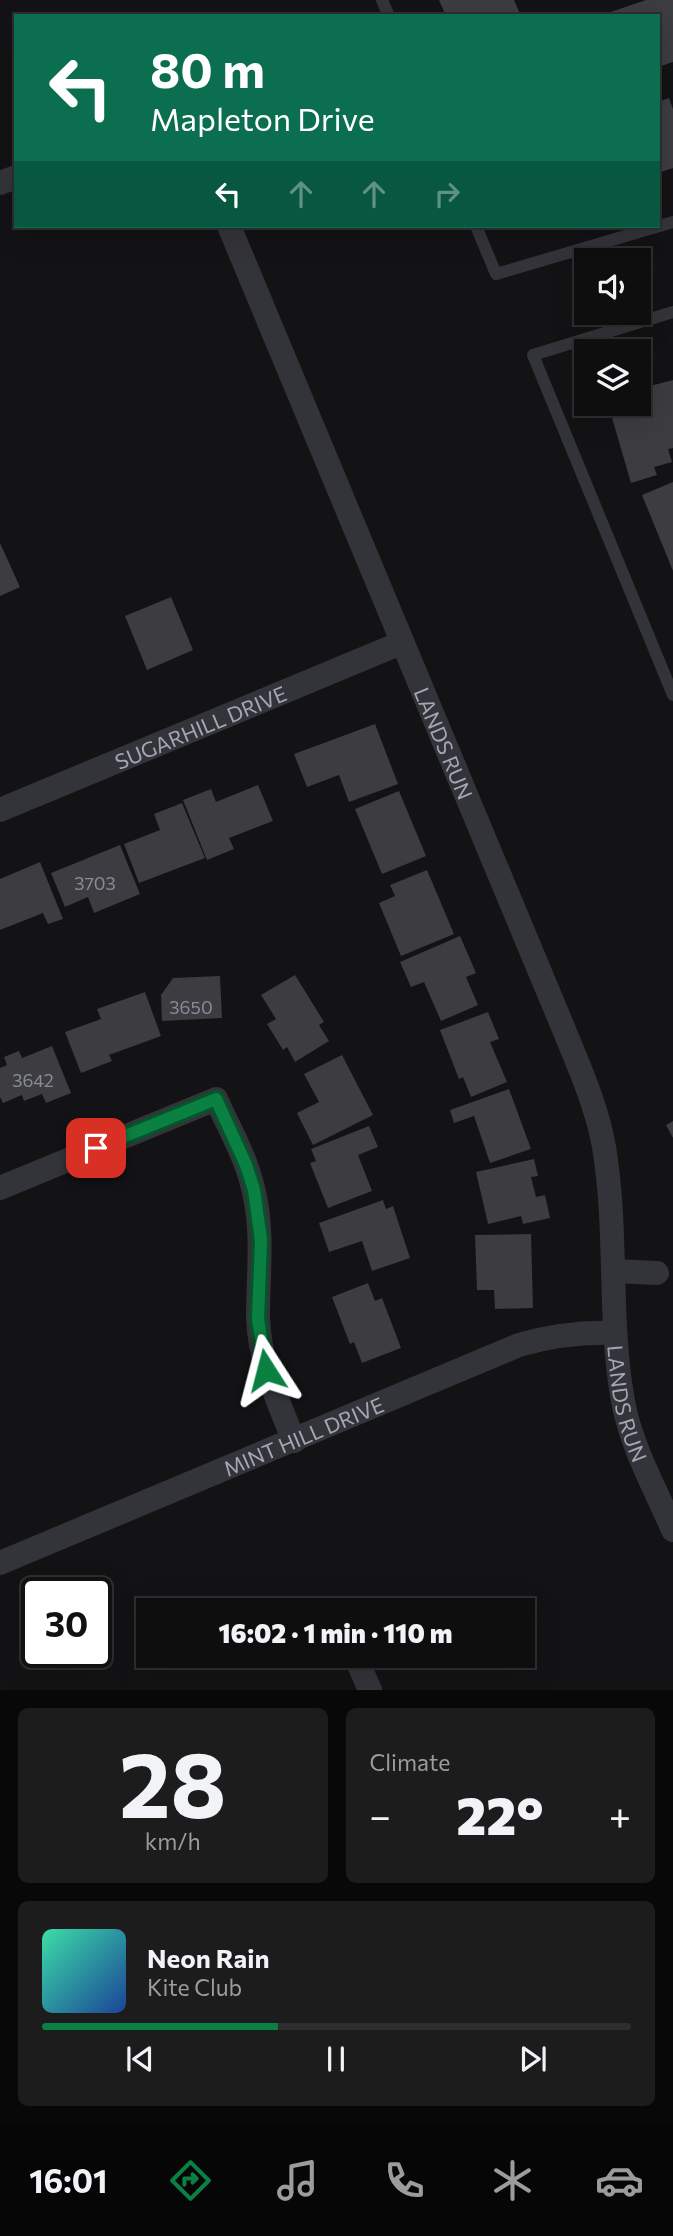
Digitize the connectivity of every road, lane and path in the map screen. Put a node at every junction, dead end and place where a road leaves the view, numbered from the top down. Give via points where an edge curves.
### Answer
1 (230, 228) edge
2 (477, 228) edge
3 (653, 228) edge
4 (673, 312) edge
5 (401, 643) junction
6 (673, 695) edge
7 (0, 810) edge
8 (0, 1188) edge
9 (613, 1271) junction
10 (657, 1273) dead end
11 (614, 1333) junction
12 (293, 1441) junction
13 (673, 1530) edge
14 (0, 1563) edge
15 (360, 1668) edge
16 (370, 1690) edge

1 - 5 street, LANDS RUN
2 - 3 lane via 496,274
4 - 6 lane via 533,355
5 - 7 street, SUGARHILL DRIVE
5 - 9 street, LANDS RUN via 593,1104 610,1192
8 - 12 street via 216,1099 254,1190 261,1240 258,1319 266,1370
9 - 10 street
9 - 11 street, LANDS RUN
11 - 12 street, MINT HILL DRIVE via 588,1332 519,1345
11 - 13 street, LANDS RUN via 631,1430
12 - 14 street, MINT HILL DRIVE
15 - 16 street

